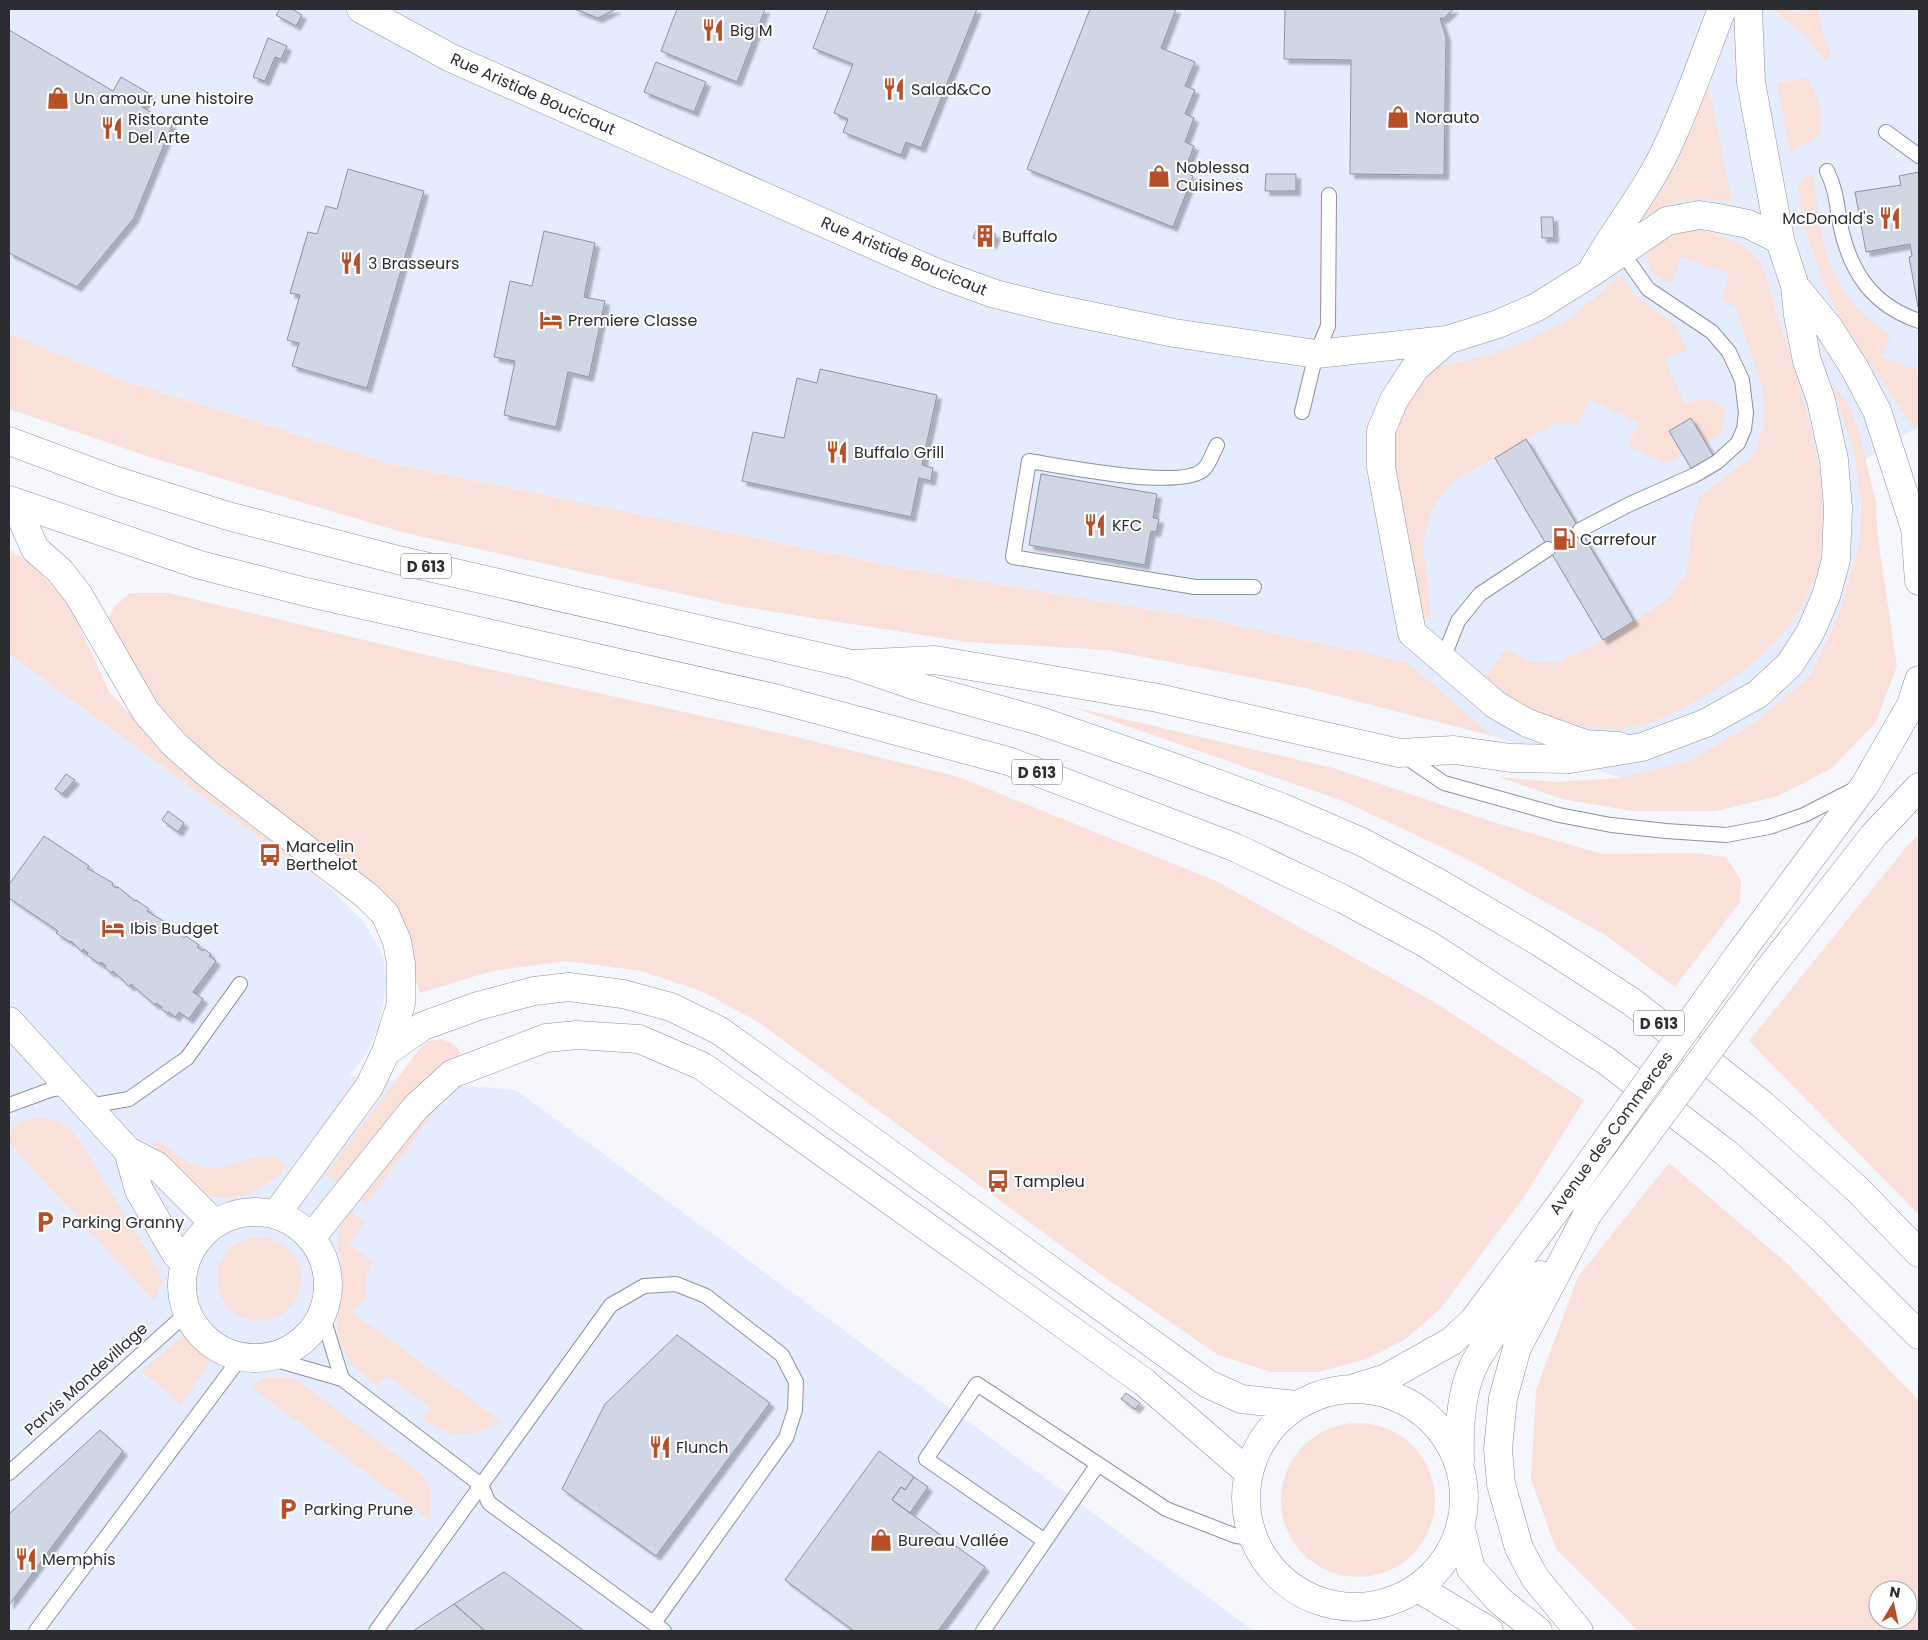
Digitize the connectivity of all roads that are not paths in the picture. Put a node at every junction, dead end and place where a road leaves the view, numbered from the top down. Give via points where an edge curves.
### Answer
1 (361, 9) edge
2 (1722, 9) edge
3 (1748, 9) edge
4 (1886, 132) dead end
5 (1919, 156) edge
6 (1827, 171) dead end
7 (1329, 195) dead end
8 (1780, 240) junction
9 (1622, 252) junction
10 (1591, 273) junction
11 (1795, 286) junction
12 (1919, 321) edge
13 (1447, 340) junction
14 (1316, 354) junction
15 (1302, 412) dead end
16 (9, 441) edge
17 (1217, 445) dead end
18 (12, 502) edge
19 (1917, 522) edge
20 (1580, 530) dead end
21 (1548, 549) dead end
22 (1919, 581) edge
23 (1254, 587) dead end
24 (1443, 659) junction
25 (851, 664) junction
26 (1919, 680) edge
27 (1642, 747) junction
28 (1400, 753) junction
29 (1865, 785) junction
30 (1919, 786) edge
31 (240, 984) dead end
32 (9, 1021) edge
33 (386, 1052) junction
34 (70, 1086) junction
35 (9, 1105) edge
36 (89, 1106) junction
37 (128, 1151) junction
38 (277, 1214) junction
39 (1587, 1215) junction
40 (214, 1223) junction
41 (311, 1238) junction
42 (1919, 1253) edge
43 (184, 1263) junction
44 (187, 1313) junction
45 (322, 1314) junction
46 (1919, 1335) edge
47 (254, 1357) junction
48 (342, 1379) junction
49 (1356, 1388) junction
50 (1296, 1405) junction
51 (1098, 1464) junction
52 (1460, 1464) junction
53 (9, 1472) edge
54 (1248, 1472) junction
55 (481, 1484) junction
56 (1461, 1529) junction
57 (1253, 1538) junction
58 (1045, 1541) junction
59 (1418, 1588) junction
60 (659, 1627) edge
61 (36, 1631) edge
62 (376, 1631) edge
63 (983, 1631) edge
64 (1489, 1631) edge
65 (1538, 1631) edge
66 (1579, 1631) edge

1 - 14 street, Rue Aristide Boucicaut via 451,58 937,273 995,294 1174,333
2 - 10 street, Rue Aristide Boucicaut via 1669,144
3 - 8 street via 1751,82
4 - 5 lane
6 - 12 lane via 1835,186 1847,251 1856,272 1883,301 1901,315
7 - 14 lane via 1328,326
8 - 9 street, Rue Aristide Boucicaut via 1748,224 1698,215 1667,221
8 - 11 street
9 - 10 street, Rue Aristide Boucicaut
9 - 20 lane via 1648,289 1712,332 1729,352 1742,380 1746,413 1744,428 1738,443 1717,462
10 - 13 street, Rue Aristide Boucicaut via 1537,307 1498,324
11 - 19 street via 1829,328 1855,369 1876,411
11 - 27 street via 1807,361 1821,400 1834,460 1838,508 1836,560 1826,596 1810,633 1790,664 1758,694 1706,723
13 - 14 street, Rue Aristide Boucicaut
13 - 24 street via 1415,368 1394,400 1381,431 1381,467 1412,633
14 - 15 lane
16 - 25 street, D 613 via 114,480 228,516 391,558
17 - 23 lane via 1204,470 1187,476 1137,478 1029,461 1013,557 1195,587
18 - 33 street via 35,549 60,571 78,594 146,712 208,774 367,896 385,914 396,940 401,964 401,1004
18 - 46 street, D 613 via 210,567 774,698 1008,761 1234,847 1427,944 1605,1060 1733,1160 1814,1231
19 - 22 street
21 - 24 lane via 1480,594 1458,622
24 - 27 street via 1496,704 1527,723 1585,744
25 - 28 street via 935,660 1158,698
25 - 42 street, D 613 via 1040,721 1280,807 1362,842 1437,882 1541,943 1632,1002 1763,1105 1856,1188
26 - 29 street, Avenue des Commerces via 1911,704
27 - 28 street via 1570,759 1511,758 1454,750
28 - 29 lane via 1444,783 1559,815 1611,825 1716,835 1769,827 1804,815
29 - 49 street, Avenue des Commerces, bridge via 1474,1320 1452,1341 1386,1378
30 - 39 street, Avenue des Commerces, bridge via 1874,835 1766,973
31 - 36 lane via 187,1058 129,1099
32 - 34 street
33 - 38 street via 369,1086
33 - 50 street via 423,1026 478,1006 534,991 569,987 623,994 672,1007 720,1030 1208,1384 1241,1399
34 - 35 lane
34 - 36 street
36 - 37 street
37 - 40 street via 157,1166
37 - 43 street via 138,1190
38 - 40 street via 238,1213
38 - 41 street
39 - 52 street, Avenue des Commerces via 1472,1369 1459,1428
39 - 66 street via 1517,1348 1503,1398 1498,1449 1501,1484 1519,1548 1535,1578
40 - 43 street via 196,1241
41 - 45 street via 327,1267 328,1292
41 - 54 street via 416,1108 452,1074 546,1038 577,1035 639,1039 702,1066 1144,1382
43 - 44 street via 180,1286
44 - 47 street via 200,1333 219,1349
44 - 53 lane, Parvis Mondevillage
45 - 47 street via 300,1343 290,1350
45 - 48 lane
47 - 48 lane
47 - 61 lane via 202,1408
48 - 55 lane
49 - 50 street via 1324,1392
49 - 52 street via 1378,1390 1420,1410 1451,1443
50 - 54 street via 1274,1423 1258,1446
51 - 57 lane via 1166,1510 1236,1536
51 - 58 lane
51 - 58 lane via 977,1384 957,1413 926,1459
52 - 56 street via 1465,1497
54 - 57 street via 1246,1505
55 - 60 lane via 490,1503
55 - 60 lane via 611,1305 644,1286 676,1284 706,1296 782,1355 796,1382 796,1410 786,1438
55 - 62 lane
56 - 59 street via 1444,1562
56 - 65 street via 1472,1569 1500,1601
57 - 59 street via 1272,1570 1301,1593 1336,1606 1364,1607 1392,1601
58 - 63 lane
59 - 64 street

